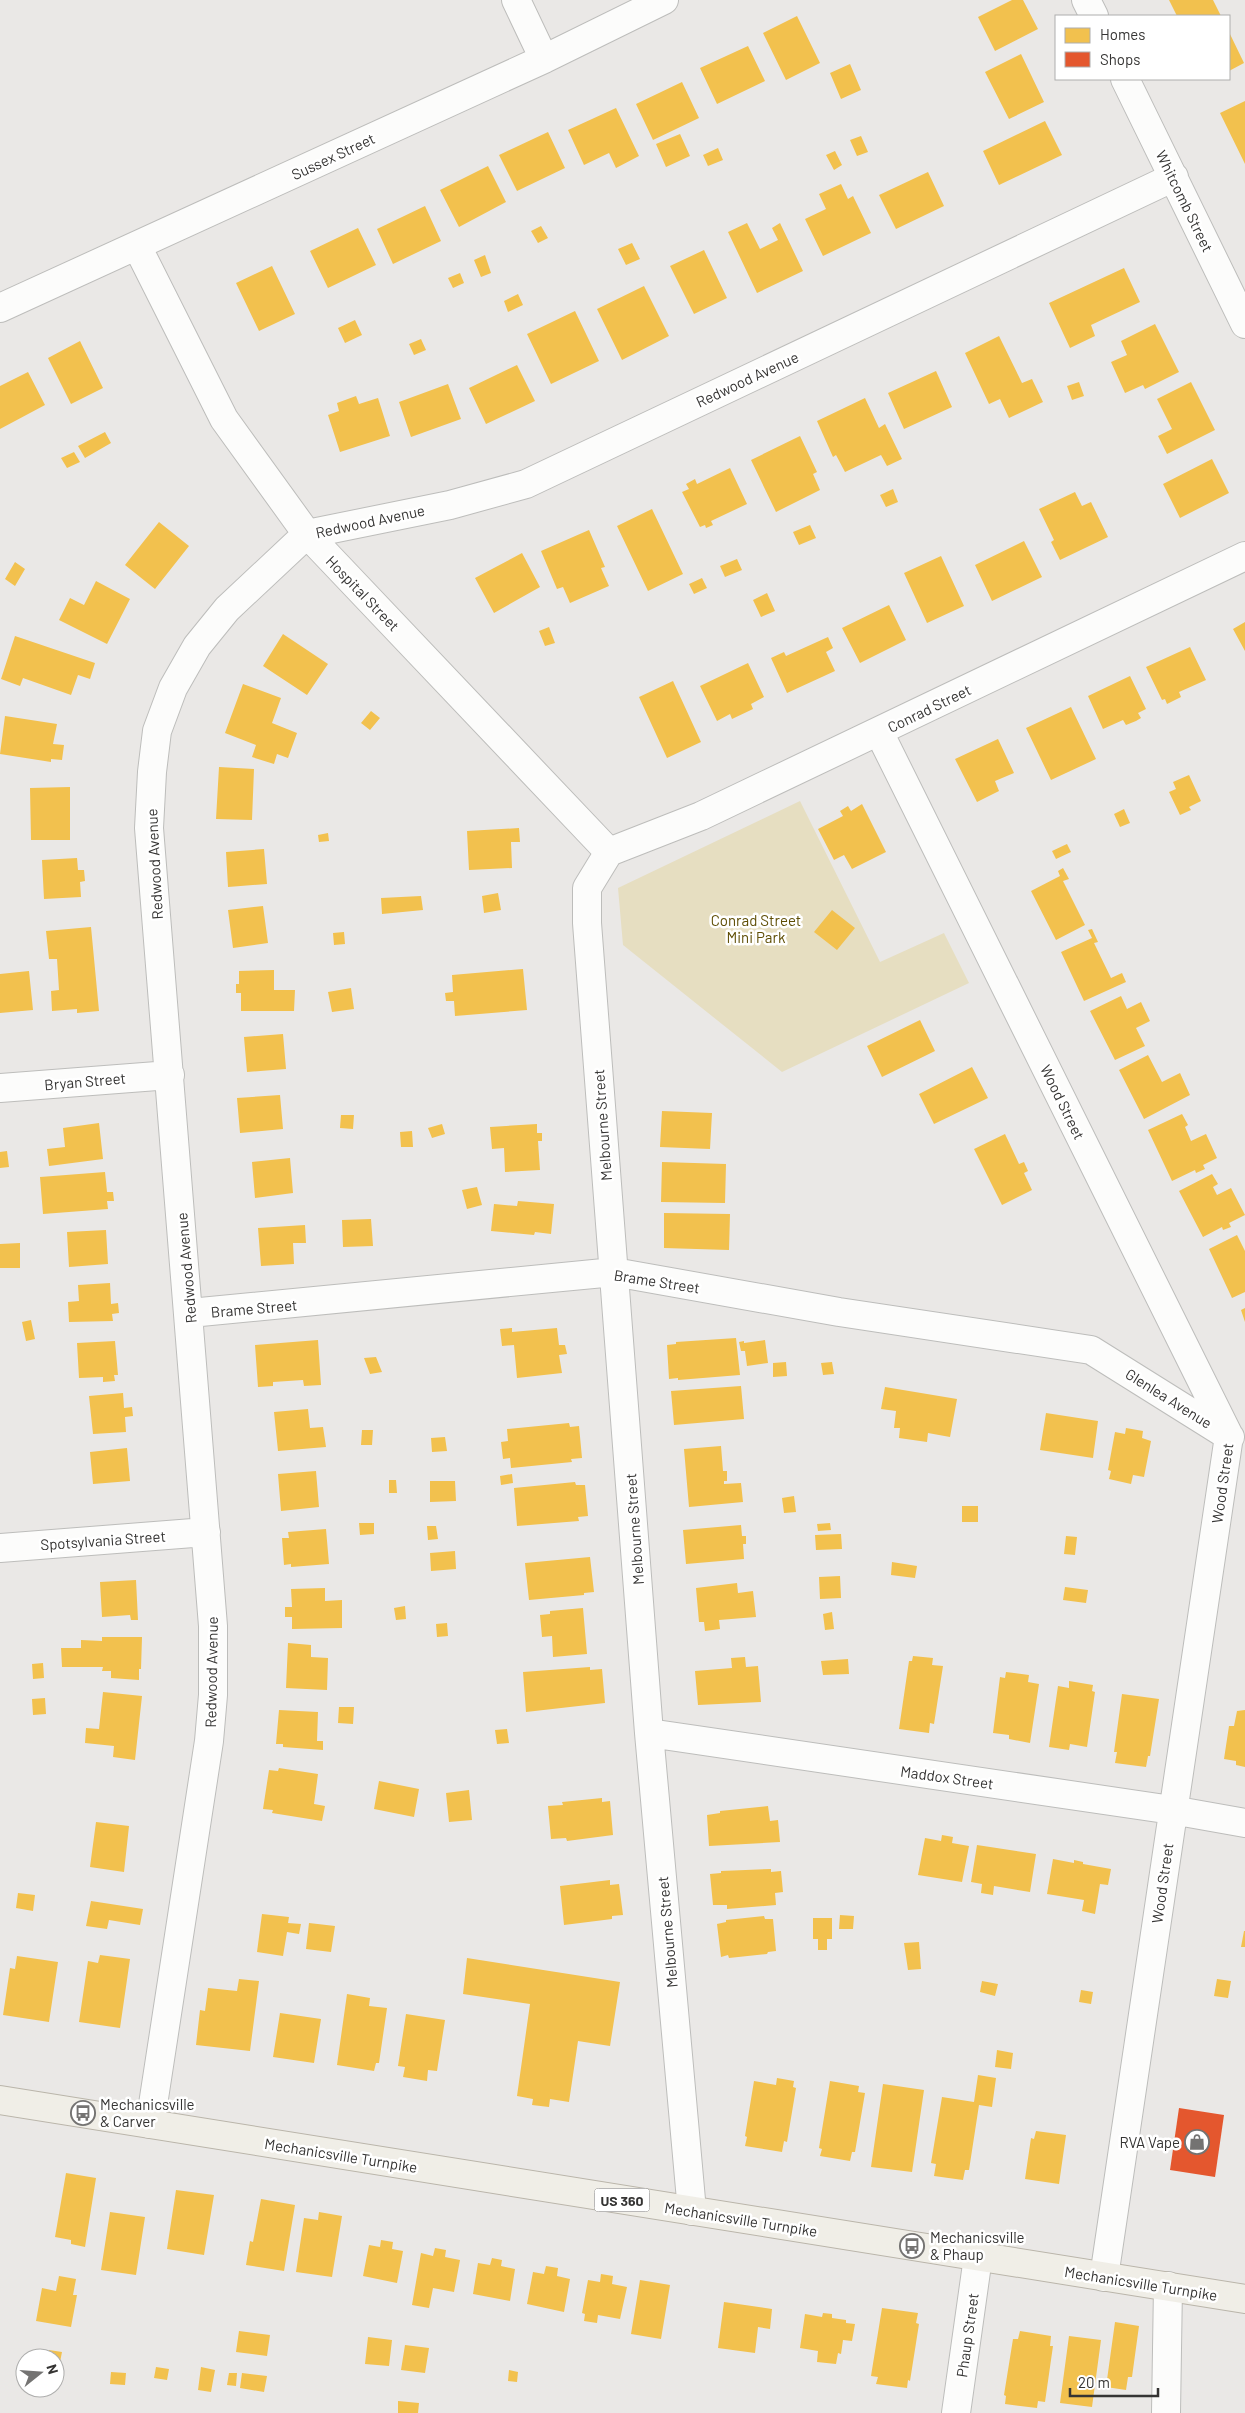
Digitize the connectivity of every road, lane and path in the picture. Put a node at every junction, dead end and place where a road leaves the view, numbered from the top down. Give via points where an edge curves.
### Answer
1 (516, 0) edge
2 (664, 0) edge
3 (1086, 0) edge
4 (1094, 15) edge
5 (544, 59) junction
6 (1126, 80) edge
7 (1174, 177) junction
8 (137, 246) junction
9 (0, 308) edge
10 (1245, 324) edge
11 (307, 534) junction
12 (1245, 556) edge
13 (879, 732) junction
14 (609, 852) junction
15 (170, 1075) junction
16 (0, 1088) edge
17 (614, 1272) junction
18 (190, 1314) junction
19 (1091, 1350) joint
20 (1237, 1443) edge
21 (206, 1532) junction
22 (0, 1548) edge
23 (649, 1733) junction
24 (1172, 1810) junction
25 (1245, 1823) edge
26 (0, 2100) edge
27 (150, 2124) junction
28 (692, 2212) junction
29 (978, 2256) junction
30 (1104, 2277) junction
31 (1168, 2286) junction
32 (1245, 2300) edge
33 (956, 2413) edge
34 (1166, 2413) edge

1 - 5 street
2 - 5 street, Sussex Street
3 - 4 street
5 - 8 street, Sussex Street
6 - 7 street, Whitcomb Street
7 - 10 street, Whitcomb Street
7 - 11 street, Redwood Avenue via 526,484 450,505
8 - 9 street, Sussex Street
8 - 11 street, Hospital Street via 224,418
11 - 14 street, Hospital Street
11 - 15 street, Redwood Avenue via 228,609 197,646 173,688 157,732 149,828
12 - 13 street, Conrad Street
13 - 14 street, Conrad Street via 701,816
13 - 20 street, Wood Street
14 - 17 street, Melbourne Street via 587,888 587,923
15 - 16 street, Bryan Street
15 - 18 street, Redwood Avenue
17 - 18 street, Brame Street
17 - 19 street, Brame Street via 839,1312
17 - 23 street, Melbourne Street
18 - 21 street, Redwood Avenue
19 - 20 street, Glenlea Avenue
20 - 24 street, Wood Street
21 - 22 street, Spotsylvania Street
21 - 27 street, Redwood Avenue via 213,1626 209,1741
23 - 24 street, Maddox Street
23 - 28 street, Melbourne Street
24 - 25 street, Maddox Street
24 - 30 street, Wood Street
26 - 27 main road, Mechanicsville Turnpike / US 360
27 - 28 main road, Mechanicsville Turnpike / US 360
28 - 29 main road, Mechanicsville Turnpike / US 360
29 - 30 main road, Mechanicsville Turnpike / US 360
29 - 33 street, Phaup Street
30 - 31 main road, Mechanicsville Turnpike / US 360
31 - 32 main road, Mechanicsville Turnpike / US 360
31 - 34 street

